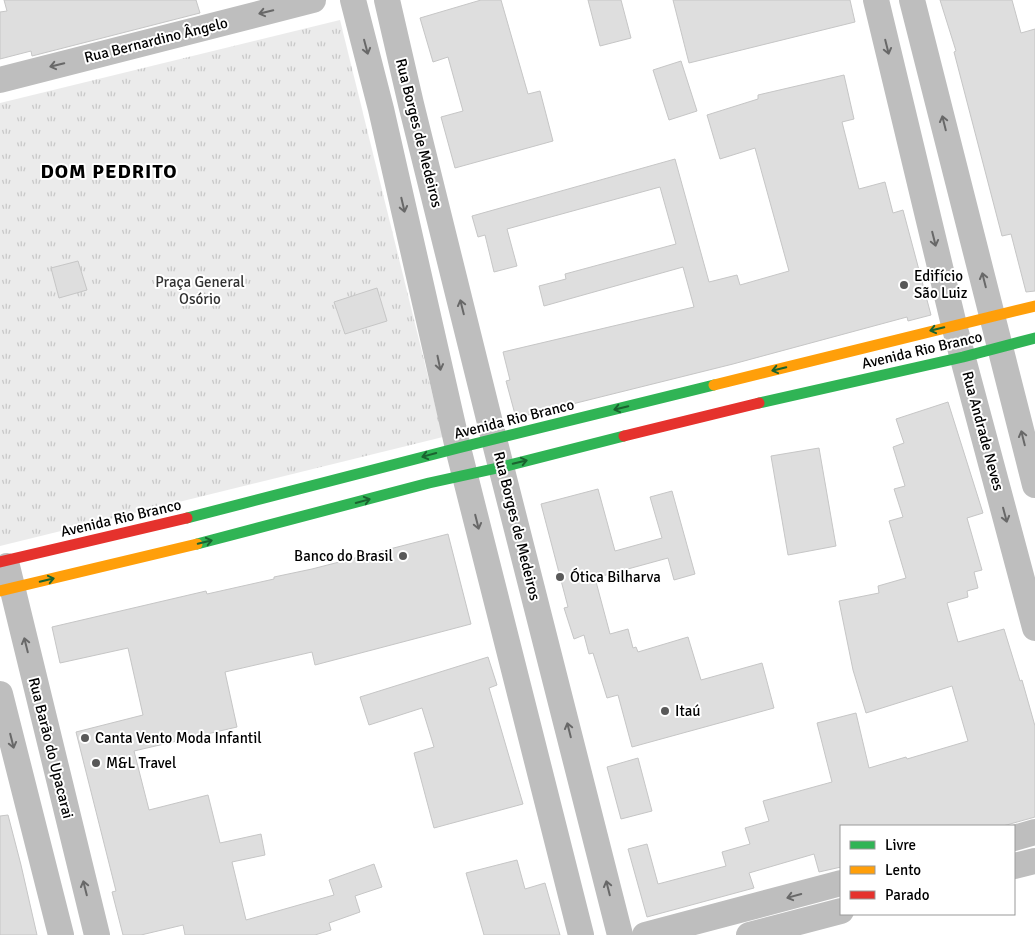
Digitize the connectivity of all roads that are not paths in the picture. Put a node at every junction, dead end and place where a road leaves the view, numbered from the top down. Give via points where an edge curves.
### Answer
1 (313, 0) edge
2 (353, 0) edge
3 (387, 0) edge
4 (876, 0) edge
5 (912, 0) edge
6 (0, 80) edge
7 (411, 104) junction
8 (381, 109) junction
9 (962, 192) junction
10 (926, 206) junction
11 (1035, 306) edge
12 (993, 316) junction
13 (954, 324) junction
14 (1035, 338) edge
15 (1000, 348) junction
16 (963, 357) junction
17 (738, 393) junction
18 (494, 440) junction
19 (458, 448) junction
20 (502, 467) junction
21 (465, 476) junction
22 (1035, 485) edge
23 (248, 518) junction
24 (3, 561) edge
25 (531, 580) junction
26 (493, 587) junction
27 (6, 590) edge
28 (1035, 628) edge
29 (0, 694) edge
30 (592, 822) junction
31 (555, 832) junction
32 (1035, 832) edge
33 (1015, 838) edge
34 (1035, 861) edge
35 (1015, 866) edge
36 (840, 883) edge
37 (840, 911) edge
38 (61, 935) edge
39 (97, 935) edge
40 (581, 935) edge
41 (620, 935) edge
42 (645, 935) edge
43 (749, 935) edge

1 -> 6 street, Rua Bernardino Ângelo
2 -> 8 street, Rua Borges de Medeiros
3 - 7 street, Rua Borges de Medeiros
4 -> 10 street, Rua Andrade Neves
9 -> 5 street
7 - 8 street
18 -> 7 street, Rua Borges de Medeiros
8 -> 19 street, Rua Borges de Medeiros
9 - 10 street
12 -> 9 street
10 -> 13 street, Rua Andrade Neves
11 - 12 street, Avenida Rio Branco
12 - 13 street, Avenida Rio Branco
12 - 15 street
13 - 16 street, Rua Andrade Neves
13 -> 17 street, Avenida Rio Branco
14 - 15 street, Avenida Rio Branco
15 - 16 street, Avenida Rio Branco
22 -> 15 street
16 - 17 street, Avenida Rio Branco
16 -> 28 street, Rua Andrade Neves
17 -> 18 street, Avenida Rio Branco
20 -> 17 street, Avenida Rio Branco
18 - 19 street, Avenida Rio Branco
18 - 20 street, Rua Borges de Medeiros
19 - 21 street, Rua Borges de Medeiros
19 -> 23 street, Avenida Rio Branco
20 - 21 street, Avenida Rio Branco
20 - 25 street, Rua Borges de Medeiros
23 -> 21 street, Avenida Rio Branco
21 -> 26 street, Rua Borges de Medeiros
23 - 24 street, Avenida Rio Branco
27 -> 23 street, Avenida Rio Branco
24 - 27 street, Rua Barão do Upacarai
25 - 26 street
30 -> 25 street, Rua Borges de Medeiros
26 - 31 street, Rua Borges de Medeiros
39 -> 27 street, Rua Barão do Upacarai
29 -> 38 street
30 - 31 street
41 -> 30 street, Rua Borges de Medeiros
31 - 40 street, Rua Borges de Medeiros
32 - 33 street
34 - 35 street
36 -> 42 street
37 - 43 street

